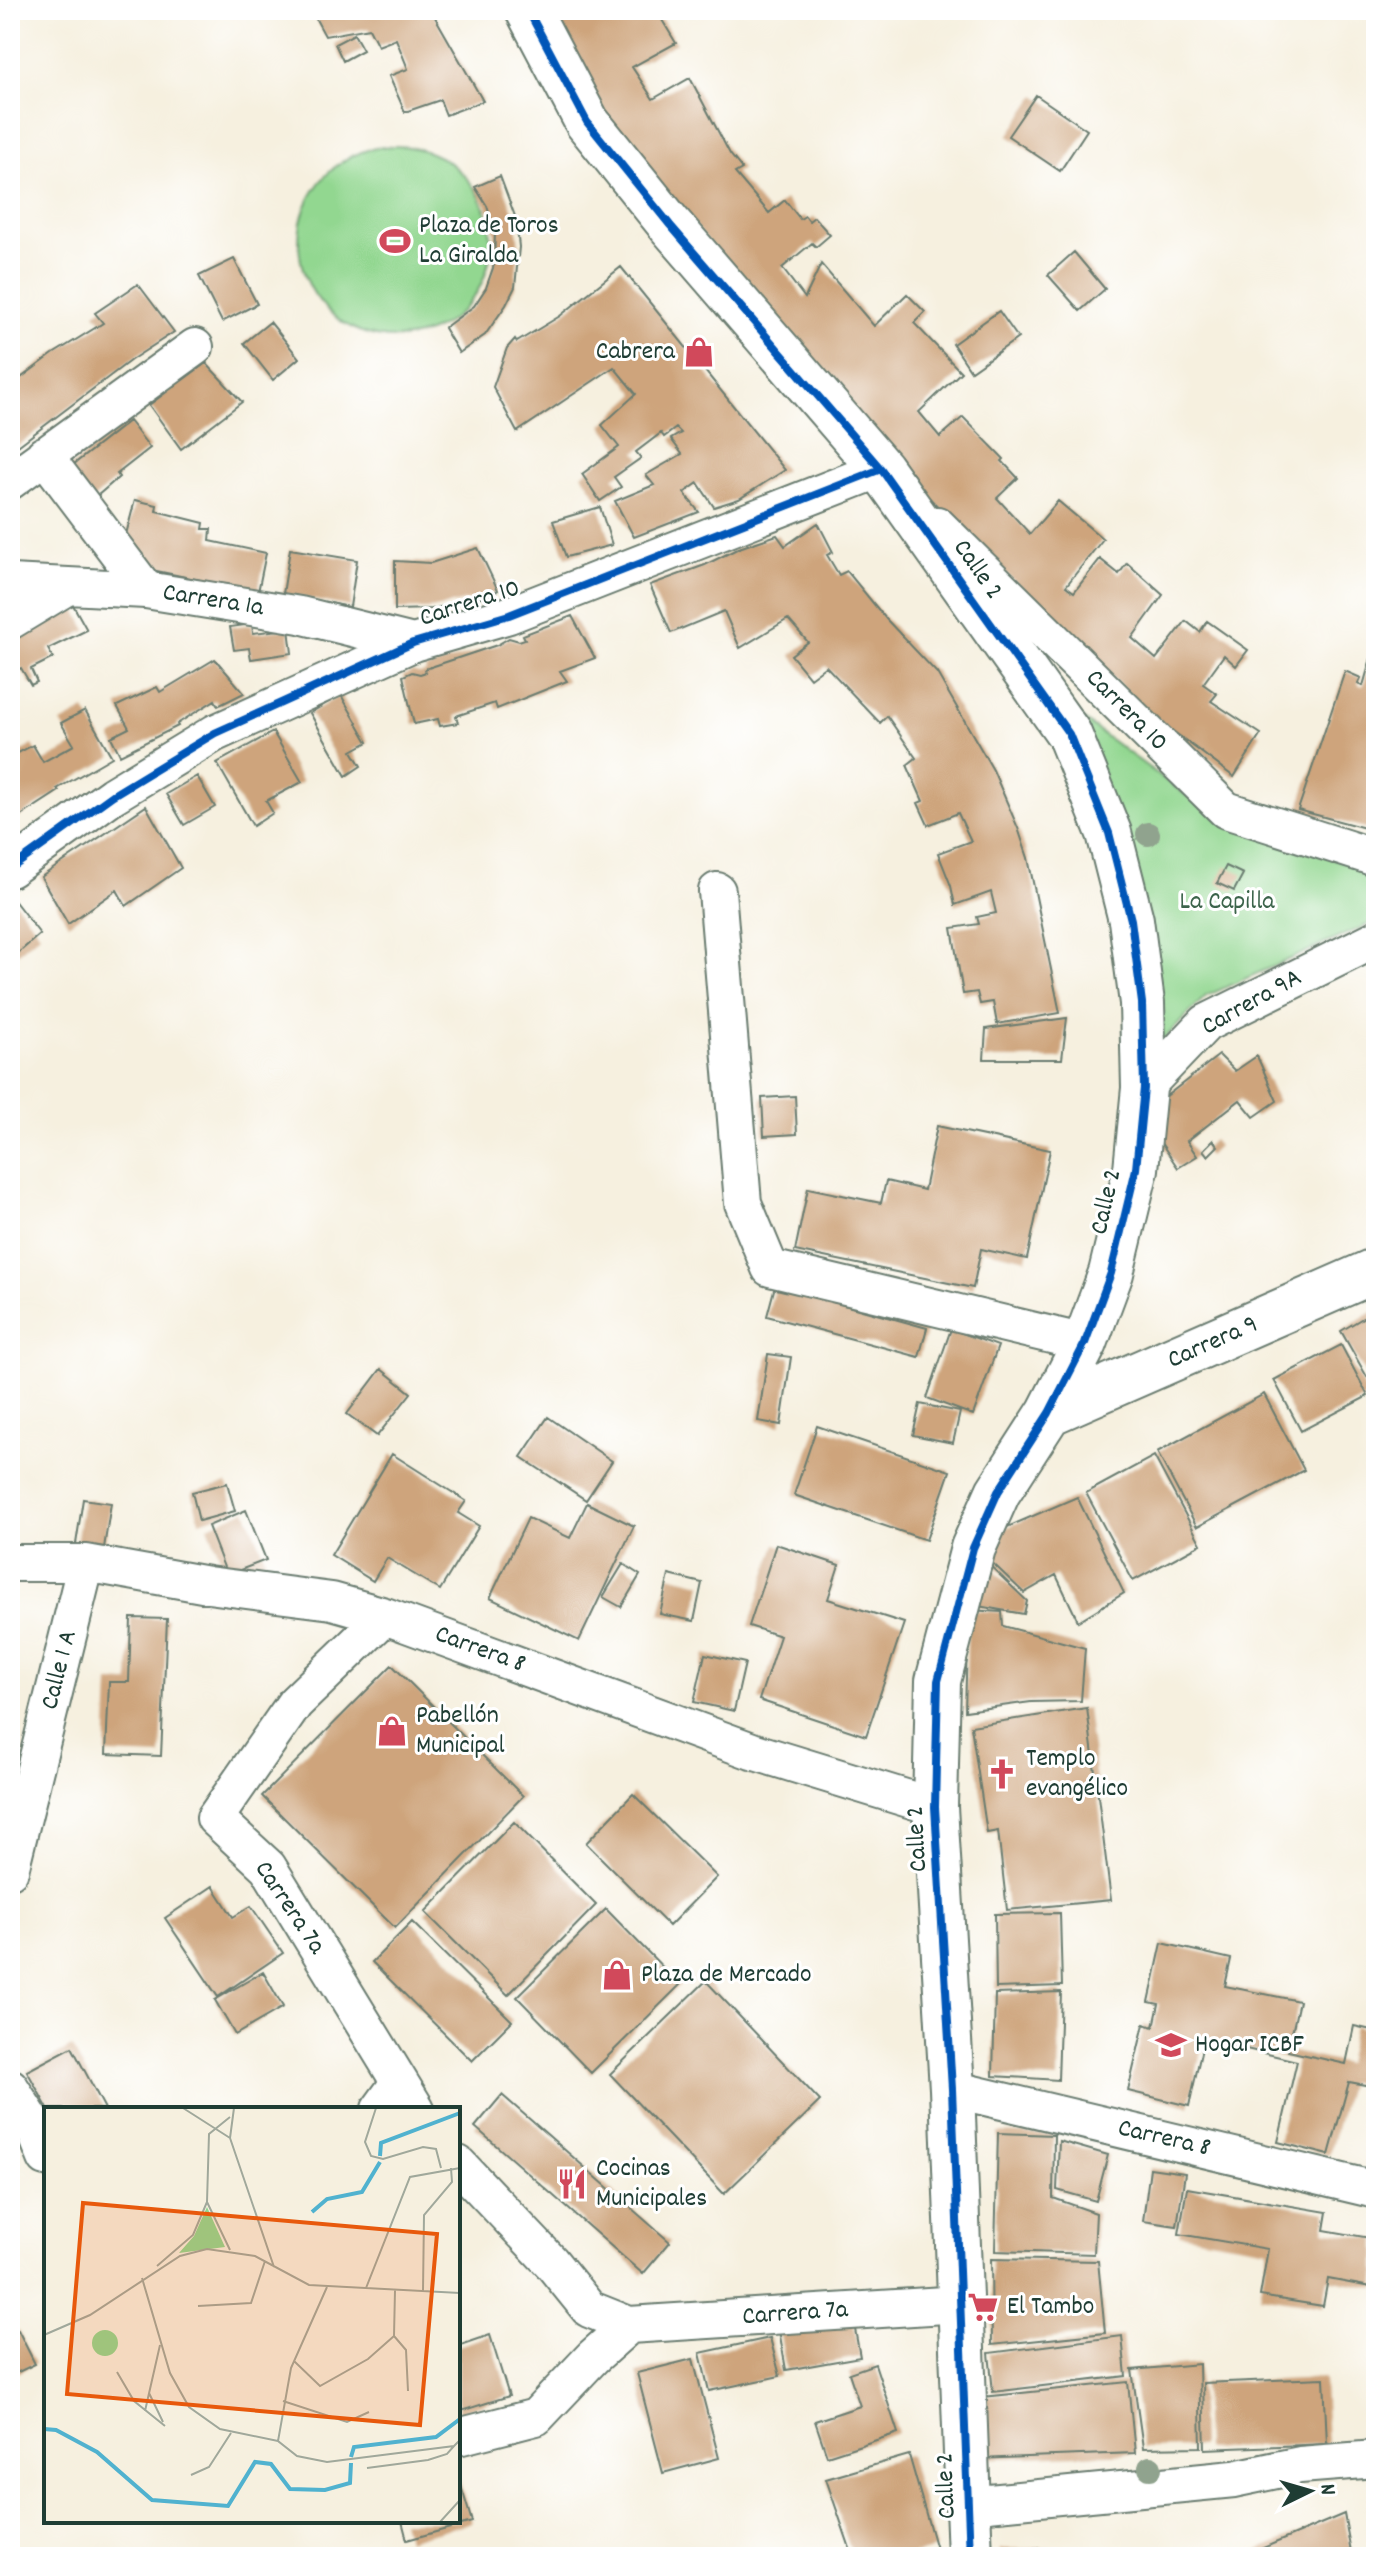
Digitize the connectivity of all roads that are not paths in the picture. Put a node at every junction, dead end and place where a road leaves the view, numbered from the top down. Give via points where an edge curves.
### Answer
1 (528, 10) edge
2 (195, 347) dead end
3 (44, 455) junction
4 (881, 469) junction
5 (10, 481) edge
6 (10, 583) edge
7 (68, 586) junction
8 (146, 590) junction
9 (10, 621) edge
10 (413, 643) junction
11 (1376, 858) edge
12 (10, 869) edge
13 (717, 891) dead end
14 (1376, 939) edge
15 (1144, 1088) junction
16 (1376, 1270) edge
17 (1085, 1343) junction
18 (1049, 1413) junction
19 (10, 1563) edge
20 (86, 1563) junction
21 (385, 1616) junction
22 (935, 1807) junction
23 (10, 1870) edge
24 (10, 2087) edge
25 (952, 2089) junction
26 (398, 2100) edge
27 (44, 2153) edge
28 (460, 2166) edge
29 (1376, 2190) edge
30 (960, 2304) junction
31 (629, 2325) junction
32 (460, 2436) edge
33 (1376, 2459) edge
34 (968, 2505) junction
35 (970, 2557) edge

1 - 4 street, Calle 2 via 587,122
2 - 3 street
3 - 5 street
3 - 8 street
4 - 10 street, Carrera 10 via 509,615
4 - 11 street, Carrera 10 via 1226,810
4 - 15 street, Calle 2 via 1069,734 1109,833 1131,920 1142,1003
6 - 7 street, Carrera 1a
7 - 8 street, Carrera 1a
7 - 9 street
8 - 10 street, Carrera 1a via 300,615
10 - 12 street, Carrera 10 via 215,733 113,795
13 - 17 street via 743,1203 770,1268
14 - 15 street, Carrera 9A via 1206,1023
15 - 17 street, Calle 2 via 1136,1169 1111,1273
16 - 18 street, Carrera 9
17 - 18 street, Calle 2
18 - 22 street, Calle 2 via 998,1492 973,1548 938,1681
19 - 20 street, Carrera 8
20 - 21 street, Carrera 8 via 332,1601
20 - 23 street, Calle 1 A
21 - 22 street, Carrera 8 via 752,1751
21 - 26 street, Carrera 7a via 295,1703 215,1818 268,1867
22 - 25 street, Calle 2
24 - 27 street
25 - 29 street, Carrera 8
25 - 30 street, Calle 2
28 - 31 street, Carrera 7a via 589,2309
30 - 31 street, Carrera 7a
30 - 34 street, Calle 2
31 - 32 street via 536,2417
33 - 34 street
34 - 35 street, Calle 2

